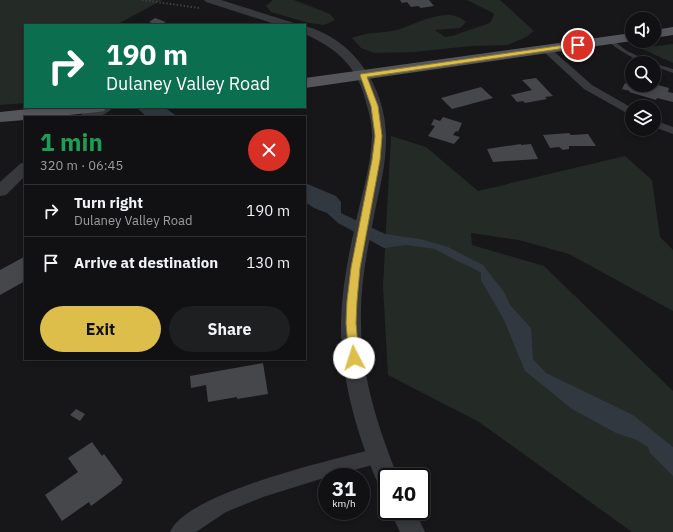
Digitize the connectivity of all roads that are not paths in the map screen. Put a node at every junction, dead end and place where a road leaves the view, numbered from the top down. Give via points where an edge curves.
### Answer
1 (210, 0) edge
2 (287, 24) edge
3 (306, 30) edge
4 (673, 32) edge
5 (661, 33) edge
6 (625, 38) edge
7 (609, 40) junction
8 (547, 50) junction
9 (634, 56) edge
10 (661, 67) edge
11 (673, 71) edge
12 (363, 75) junction
13 (306, 83) edge
14 (91, 108) edge
15 (104, 108) edge
16 (625, 109) edge
17 (48, 114) edge
18 (89, 116) edge
19 (0, 117) edge
20 (661, 126) edge
21 (673, 131) edge
22 (24, 168) edge
23 (0, 191) edge
24 (378, 456) junction
25 (383, 468) edge
26 (407, 520) edge
27 (180, 532) edge
28 (413, 532) edge

1 - 2 street
3 - 12 street via 320,36 343,52 354,61
4 - 5 main road
6 - 7 main road
7 - 8 main road
7 - 9 lane
8 - 12 main road
8 - 16 street via 588,87
10 - 11 lane
12 - 13 main road
12 - 24 street via 374,106 379,136 352,301 352,346 360,397
14 - 17 main road
15 - 18 street
17 - 19 main road
20 - 21 street
22 - 23 street
24 - 25 street
24 - 27 street via 241,496 214,509
26 - 28 street

